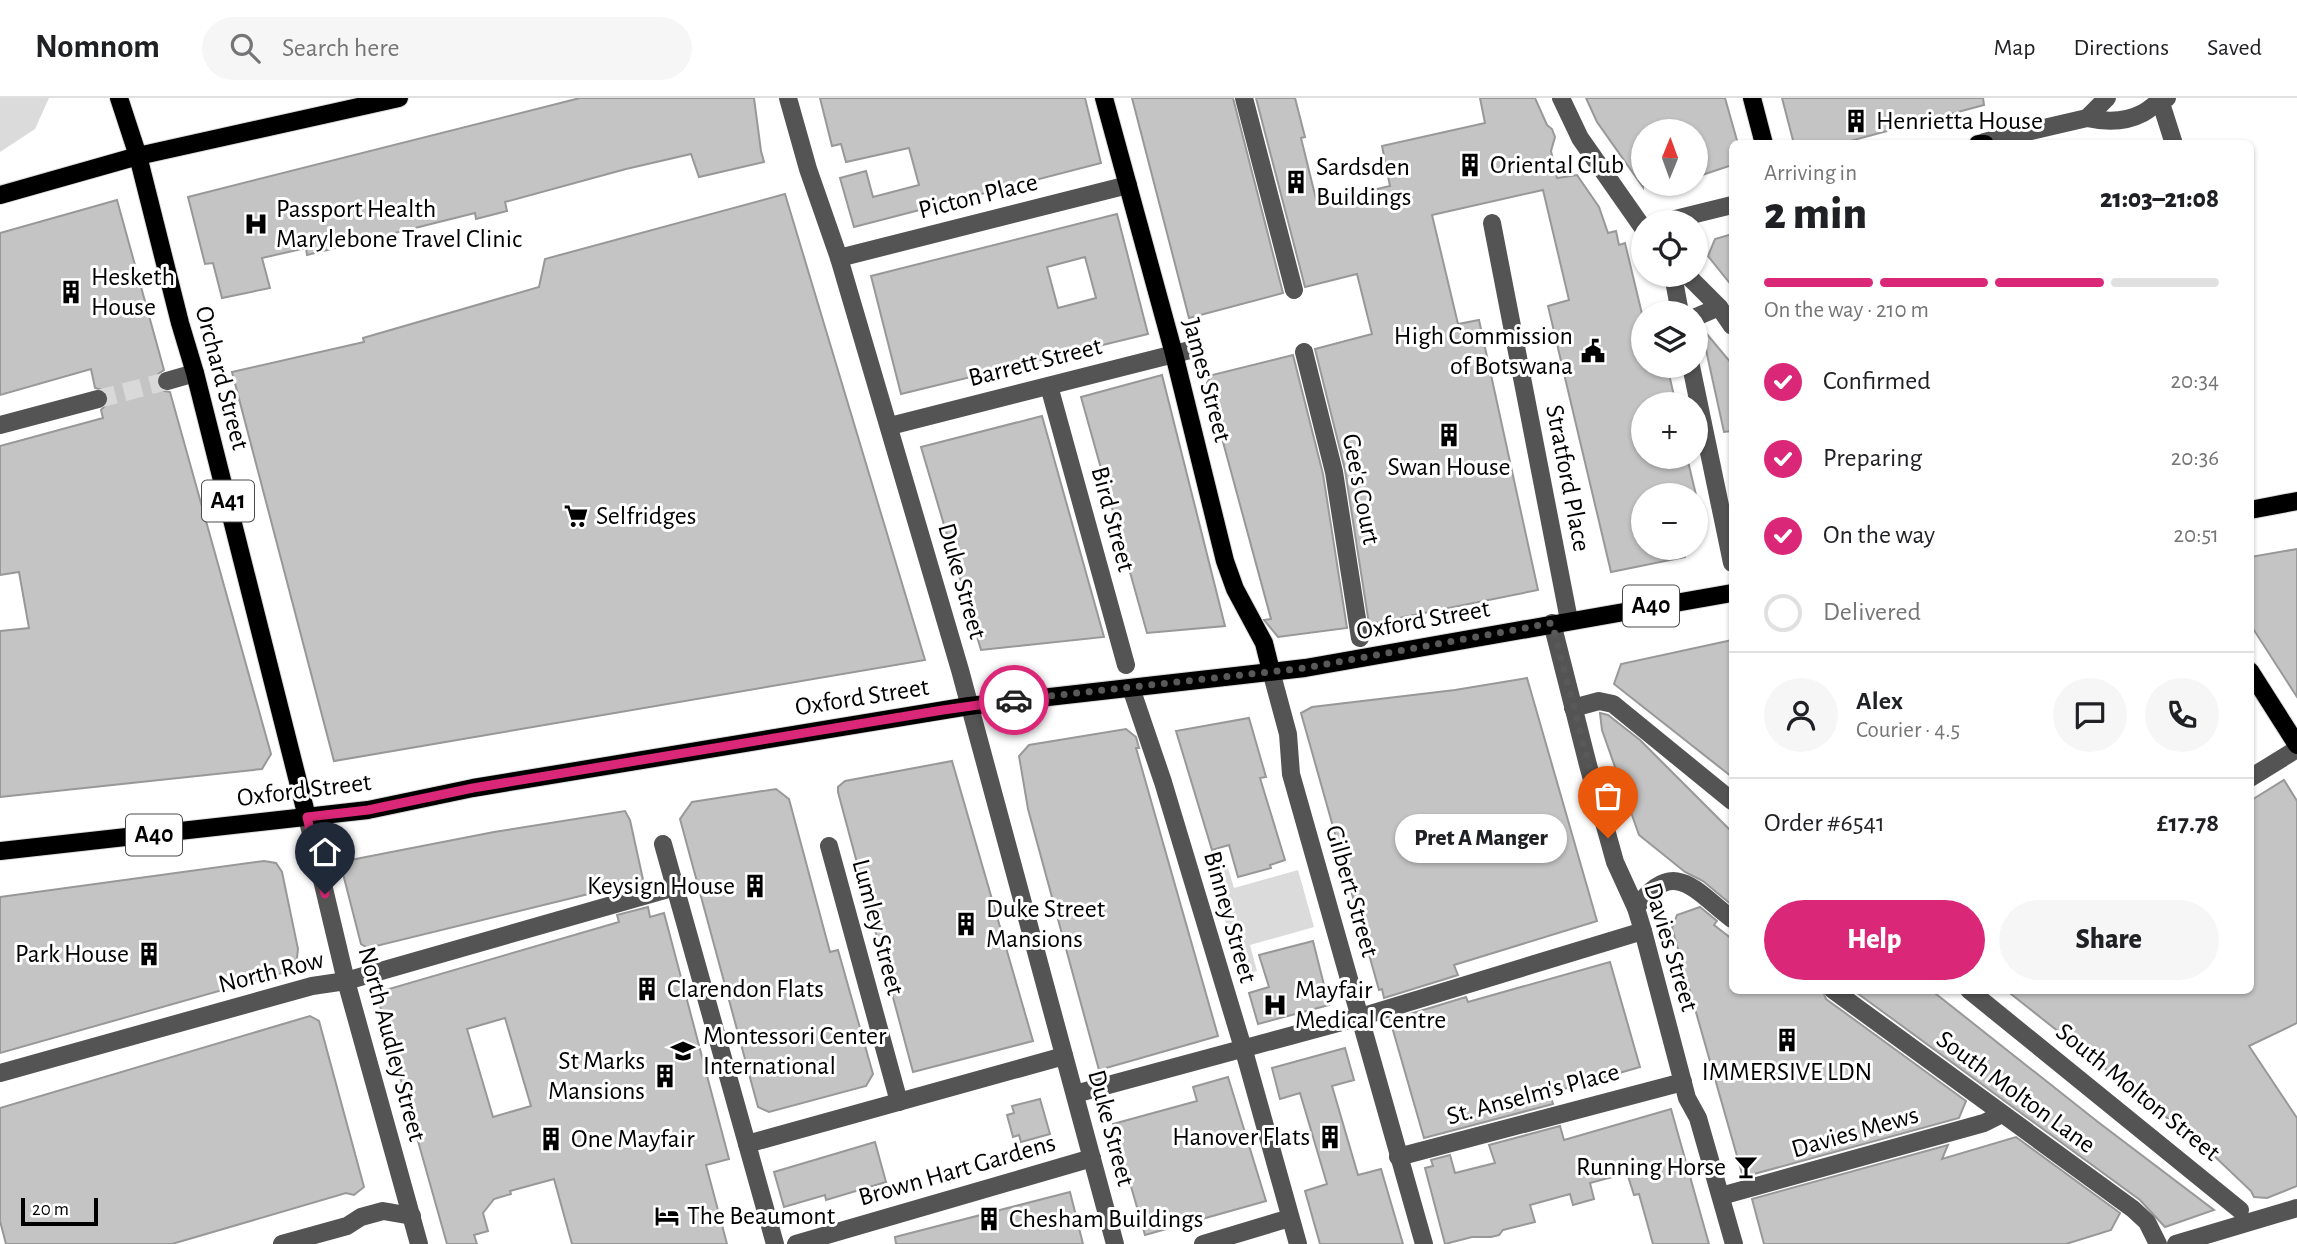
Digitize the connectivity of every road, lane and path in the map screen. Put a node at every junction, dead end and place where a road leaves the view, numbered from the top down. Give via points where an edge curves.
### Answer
1 (119, 98) edge
2 (399, 98) edge
3 (788, 98) edge
4 (1104, 98) edge
5 (1244, 98) edge
6 (1560, 98) edge
7 (1752, 98) edge
8 (2107, 98) edge
9 (2158, 99) edge
10 (355, 103) edge
11 (2087, 118) junction
12 (1763, 140) edge
13 (1995, 140) edge
14 (2173, 140) edge
15 (138, 156) junction
16 (1128, 185) junction
17 (0, 194) edge
18 (1729, 206) edge
19 (1631, 211) edge
20 (1708, 211) edge
21 (1492, 223) dead end
22 (839, 258) junction
23 (1698, 287) edge
24 (1294, 290) dead end
25 (1719, 307) junction
26 (1708, 312) edge
27 (1729, 322) edge
28 (1194, 349) dead end
29 (1304, 352) dead end
30 (1174, 354) junction
31 (195, 373) junction
32 (1694, 378) edge
33 (167, 381) tunnel mouth
34 (1051, 393) junction
35 (98, 399) tunnel mouth
36 (0, 425) edge
37 (890, 426) junction
38 (2297, 501) edge
39 (2254, 509) edge
40 (1729, 548) edge
41 (1729, 594) edge
42 (1560, 622) junction
43 (1360, 638) dead end
44 (1126, 665) dead end
45 (1271, 671) junction
46 (2254, 677) edge
47 (1131, 688) junction
48 (969, 706) junction
49 (1573, 708) junction
50 (2297, 747) edge
51 (2254, 775) edge
52 (1729, 799) edge
53 (307, 817) junction
54 (663, 844) dead end
55 (829, 846) dead end
56 (0, 851) edge
57 (675, 887) junction
58 (1636, 908) junction
59 (1729, 917) edge
60 (1643, 931) junction
61 (346, 981) junction
62 (1838, 994) edge
63 (1974, 994) edge
64 (1360, 1017) junction
65 (1242, 1048) junction
66 (1064, 1056) junction
67 (0, 1073) edge
68 (1683, 1082) junction
69 (1075, 1094) junction
70 (899, 1102) junction
71 (2002, 1114) junction
72 (747, 1144) junction
73 (1398, 1157) junction
74 (1092, 1158) junction
75 (1721, 1196) junction
76 (2297, 1208) edge
77 (2240, 1210) dead end
78 (412, 1216) junction
79 (1290, 1218) junction
80 (282, 1244) edge
81 (419, 1244) edge
82 (775, 1244) edge
83 (796, 1244) edge
84 (1115, 1244) edge
85 (1203, 1244) edge
86 (1298, 1244) edge
87 (1424, 1244) edge
88 (1734, 1244) edge
89 (2158, 1244) edge
90 (2176, 1244) edge

1 - 15 main road, A41
2 - 10 main road
3 - 22 street, Duke Street
4 - 16 main road, James Street
5 - 24 street
6 - 19 street via 1580,138
7 - 12 main road
8 - 11 street
9 - 11 street via 2142,114 2126,119 2104,122
9 - 14 street
10 - 15 main road
11 - 13 street
15 - 17 main road
15 - 31 main road, Orchard Street / A41
16 - 22 street, Picton Place
16 - 30 main road, James Street
18 - 20 street
21 - 42 street, Stratford Place
22 - 37 street, Duke Street
23 - 25 street
25 - 26 street
25 - 27 street
28 - 30 street, Barrett Street
29 - 43 street, Gee's Court via 1334,472
30 - 34 street, Barrett Street
30 - 45 main road, James Street via 1225,561 1264,643
31 - 33 street
31 - 53 main road, Orchard Street / A41
32 - 40 street
34 - 37 street, Barrett Street
34 - 44 street, Bird Street
35 - 36 street
37 - 48 street, Duke Street
38 - 39 main road
41 - 42 main road, Oxford Street / A40
42 - 45 main road, Oxford Street / A40
42 - 49 street, Davies Street
45 - 47 main road, Oxford Street / A40
45 - 64 street, Gilbert Street via 1288,734 1291,774
46 - 50 main road
47 - 48 main road, Oxford Street / A40
47 - 65 street, Binney Street
48 - 53 main road, Oxford Street / A40
48 - 66 street, Duke Street
49 - 52 street via 1599,701 1613,704
49 - 58 street, Davies Street via 1615,862
50 - 51 street
53 - 56 main road, Oxford Street / A40
53 - 61 street, North Audley Street
54 - 57 street
55 - 70 street, Lumley Street
57 - 61 street, North Row
57 - 72 street
58 - 59 street via 1656,886 1671,880 1686,882
58 - 60 street, Davies Street
60 - 64 street
60 - 68 street, Davies Street
61 - 67 street, North Row via 312,986
61 - 78 street, North Audley Street
62 - 71 street, South Molton Lane
63 - 77 street, South Molton Street
64 - 65 street
64 - 73 street, Gilbert Street
65 - 69 street
65 - 79 street, Binney Street
66 - 69 street, Duke Street
66 - 70 street
68 - 73 street, St. Anselm's Place
68 - 75 street, Davies Street
69 - 74 street, Duke Street
70 - 72 street
71 - 75 street, Davies Mews
71 - 89 street, South Molton Lane via 2141,1216
72 - 82 street
73 - 87 street, Gilbert Street
74 - 83 street, Brown Hart Gardens
74 - 84 street, Duke Street
75 - 88 street, Davies Street
76 - 90 street
78 - 80 street via 383,1211
78 - 81 street, North Audley Street
79 - 85 street
79 - 86 street, Binney Street

